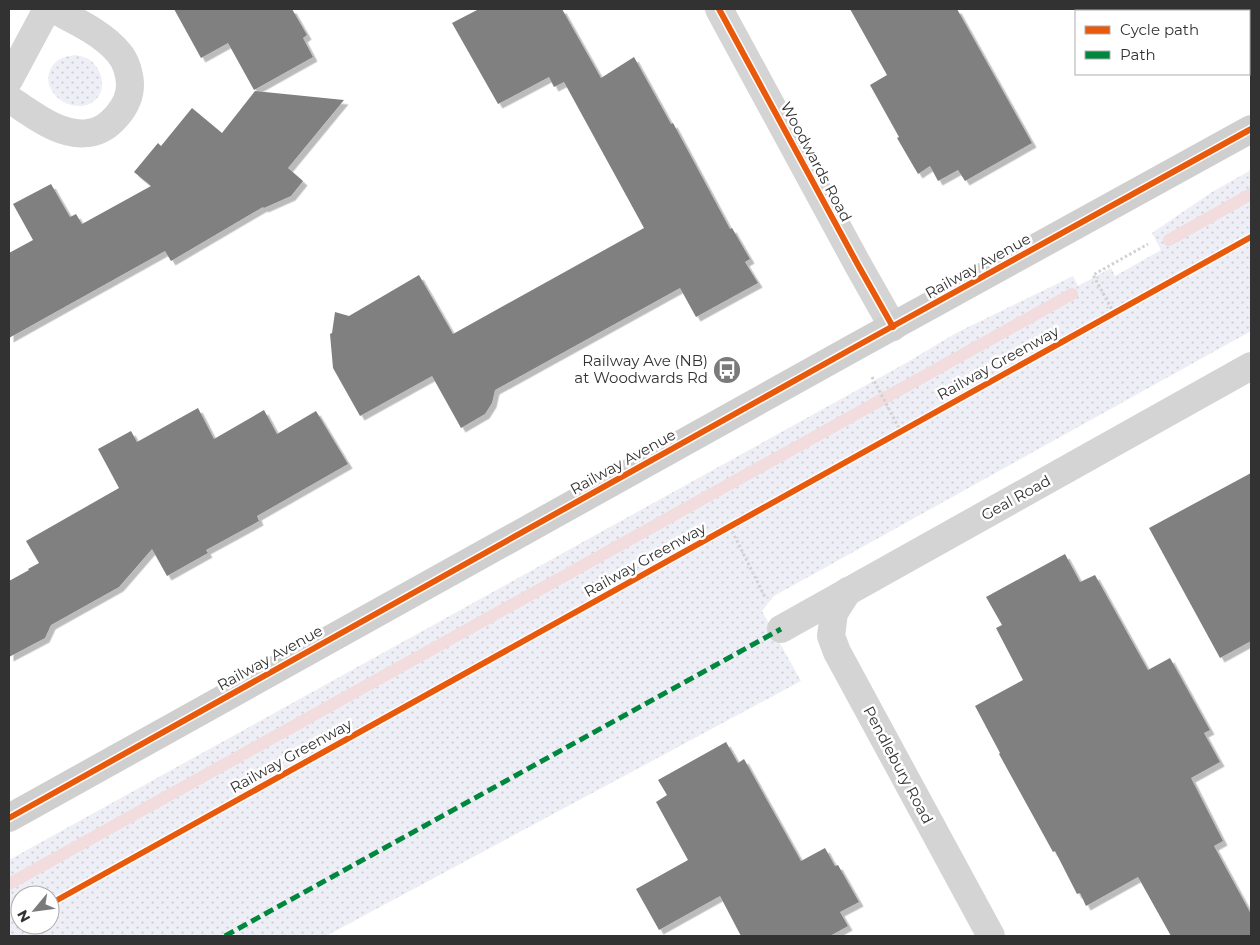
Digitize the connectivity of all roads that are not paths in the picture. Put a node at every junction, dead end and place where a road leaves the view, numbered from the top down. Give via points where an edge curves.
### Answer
1 (47, 9) edge
2 (53, 9) edge
3 (719, 9) edge
4 (9, 80) edge
5 (9, 99) edge
6 (1251, 129) edge
7 (893, 327) junction
8 (1251, 366) edge
9 (848, 591) junction
10 (780, 629) road end
11 (9, 818) edge
12 (991, 936) edge

1 - 4 street
2 - 5 street via 102,37 121,54 130,86 126,101 118,117 88,134 70,132 50,124
3 - 7 street, Woodwards Road
6 - 7 main road, Railway Avenue
7 - 11 main road, Railway Avenue
8 - 9 street, Geal Road
9 - 10 street, Geal Road
9 - 12 street, Pendlebury Road via 834,613 831,636 837,652

